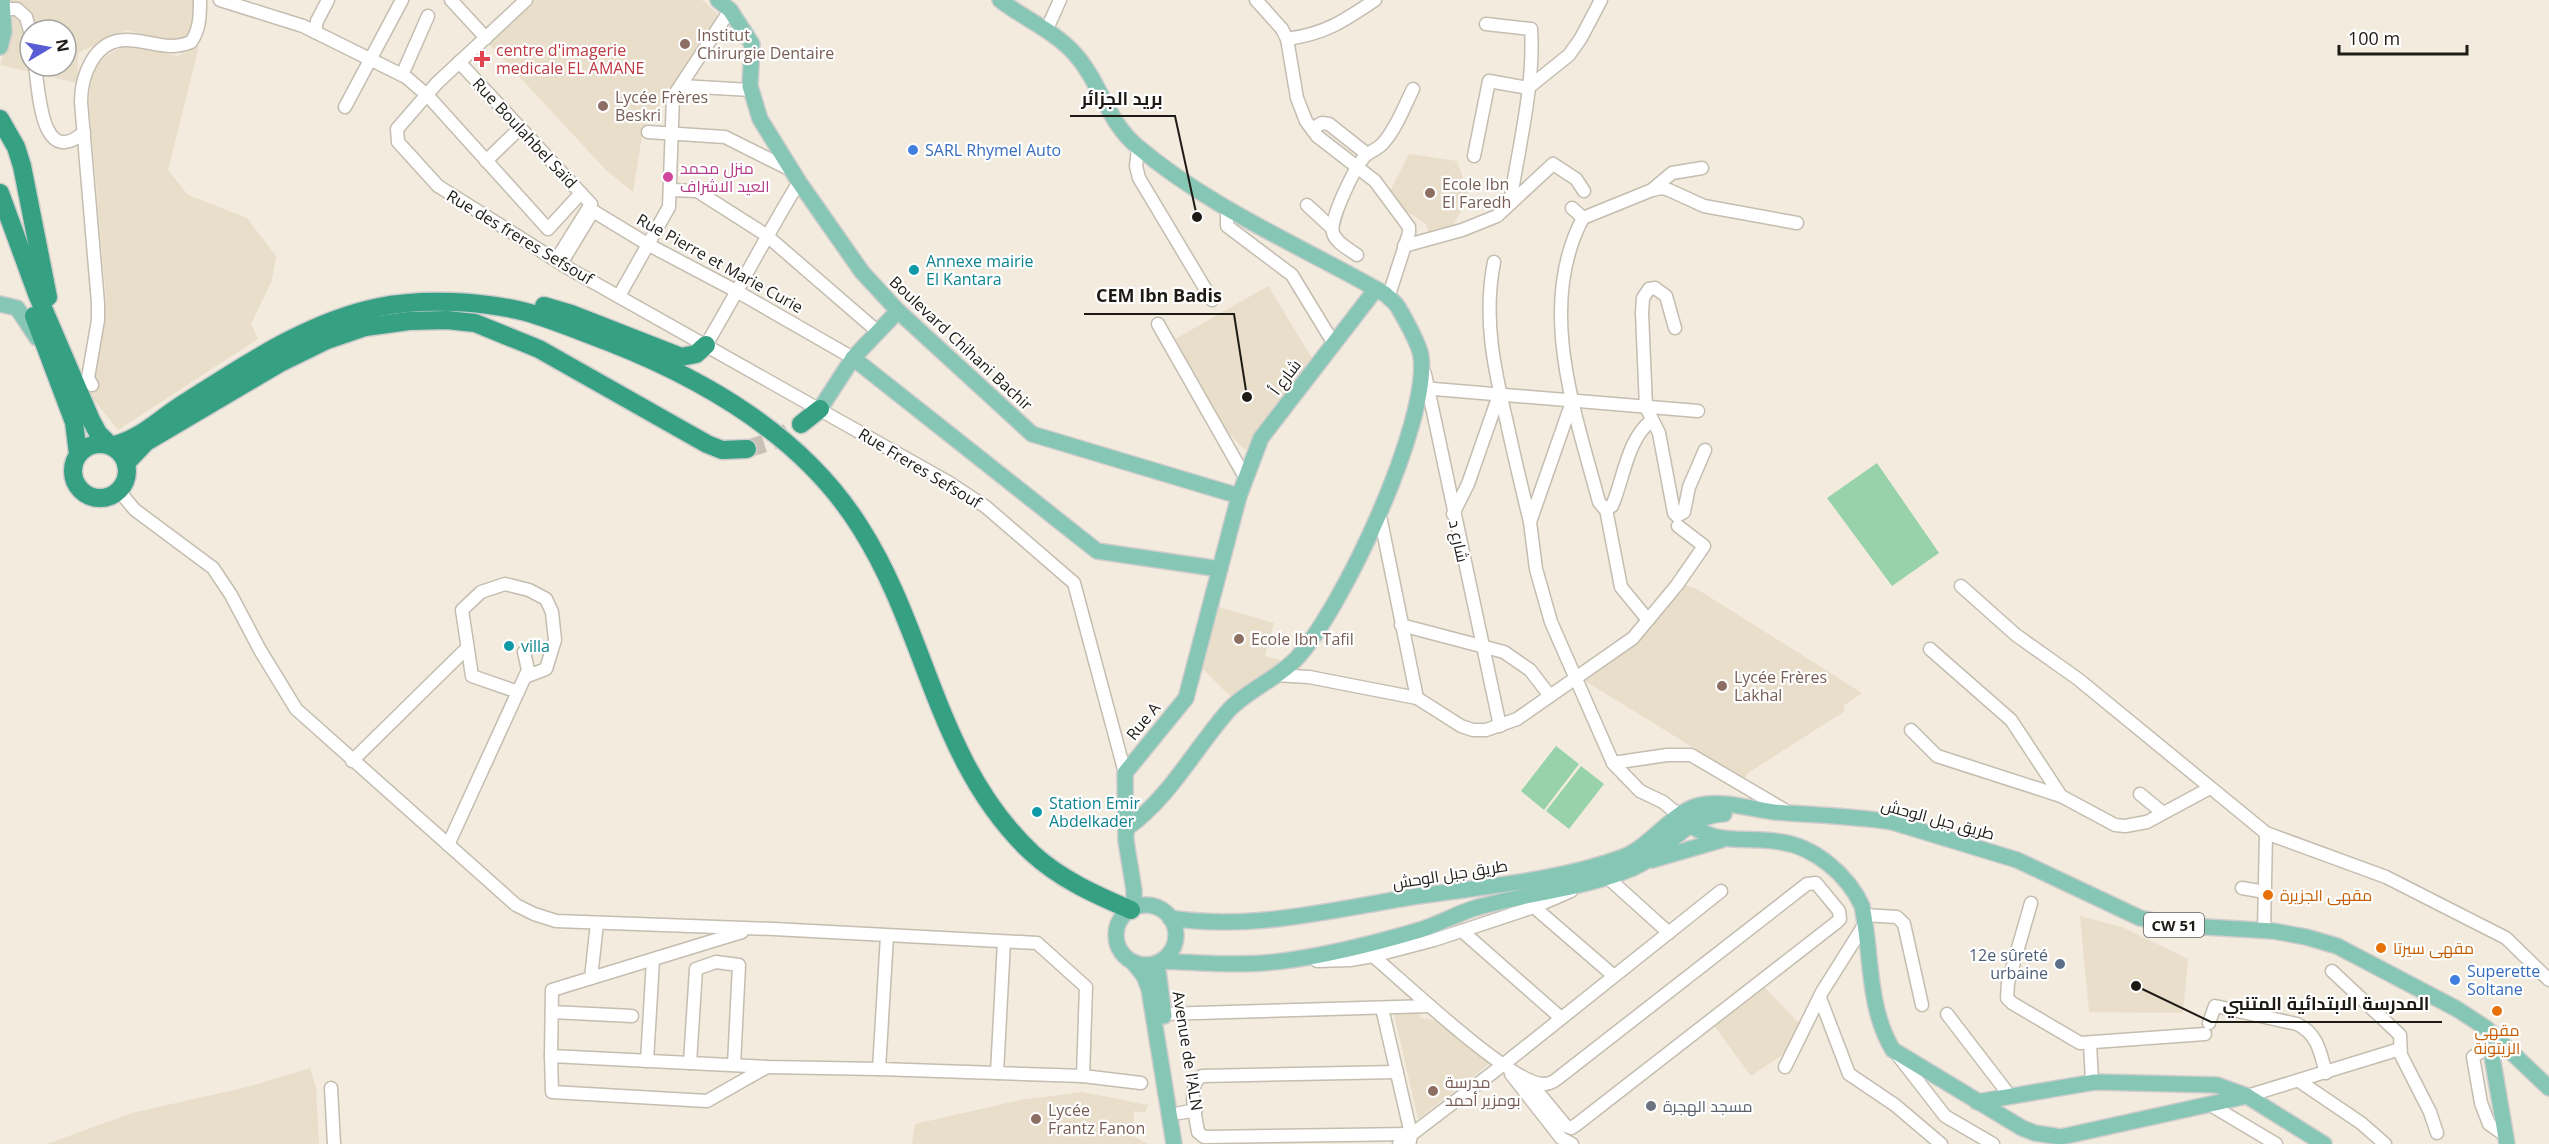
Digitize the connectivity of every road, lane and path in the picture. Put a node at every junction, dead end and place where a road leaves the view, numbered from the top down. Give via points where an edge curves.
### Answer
1 (200, 0) edge
2 (328, 0) edge
3 (402, 0) edge
4 (451, 0) edge
5 (526, 0) edge
6 (718, 0) edge
7 (1000, 0) edge
8 (1060, 0) edge
9 (1256, 0) edge
10 (1375, 0) edge
11 (1601, 0) edge
12 (221, 1) edge
13 (237, 3) edge
14 (2, 5) edge
15 (730, 10) junction
16 (428, 16) dead end
17 (26, 18) edge
18 (1486, 24) dead end
19 (1046, 31) junction
20 (315, 32) junction
21 (486, 38) junction
22 (1287, 39) junction
23 (0, 47) edge
24 (369, 59) junction
25 (459, 62) junction
26 (402, 75) junction
27 (37, 78) edge
28 (681, 86) junction
29 (1528, 88) junction
30 (1413, 89) dead end
31 (751, 90) junction
32 (428, 96) junction
33 (345, 107) dead end
34 (0, 119) edge
35 (520, 128) junction
36 (1312, 129) junction
37 (84, 132) junction
38 (648, 132) dead end
39 (672, 133) junction
40 (1138, 148) junction
41 (1367, 154) junction
42 (1474, 156) dead end
43 (486, 161) junction
44 (1356, 168) junction
45 (1702, 168) dead end
46 (795, 176) junction
47 (670, 190) junction
48 (1652, 190) junction
49 (1584, 191) dead end
50 (0, 193) edge
51 (581, 193) junction
52 (591, 204) joint
53 (1510, 204) junction
54 (1307, 205) dead end
55 (1227, 208) junction
56 (1572, 208) dead end
57 (1583, 218) junction
58 (1797, 223) dead end
59 (0, 224) edge
60 (1332, 228) junction
61 (766, 235) junction
62 (649, 245) junction
63 (1404, 246) junction
64 (1357, 255) dead end
65 (1494, 262) dead end
66 (738, 292) junction
67 (1382, 294) junction
68 (619, 296) junction
69 (1212, 300) dead end
70 (419, 302) junction
71 (0, 304) edge
72 (898, 311) junction
73 (1158, 324) dead end
74 (1675, 328) dead end
75 (877, 331) junction
76 (55, 334) junction
77 (1334, 344) junction
78 (706, 345) junction
79 (50, 358) junction
80 (853, 358) junction
81 (92, 385) dead end
82 (1423, 388) junction
83 (1500, 393) junction
84 (1572, 402) junction
85 (1646, 407) junction
86 (820, 409) junction
87 (1698, 411) dead end
88 (1652, 420) junction
89 (801, 424) tunnel mouth
90 (111, 446) junction
91 (747, 449) tunnel mouth
92 (1706, 450) dead end
93 (78, 454) junction
94 (126, 463) junction
95 (1245, 477) junction
96 (119, 490) junction
97 (1239, 496) junction
98 (1606, 508) junction
99 (1379, 511) junction
100 (1453, 514) junction
101 (1530, 522) junction
102 (1678, 526) dead end
103 (1220, 569) junction
104 (1960, 586) dead end
105 (1648, 620) junction
106 (1401, 625) junction
107 (1482, 645) junction
108 (467, 648) junction
109 (1930, 649) dead end
110 (524, 652) dead end
111 (1275, 675) junction
112 (525, 678) junction
113 (1575, 679) junction
114 (518, 692) junction
115 (1550, 696) junction
116 (1417, 698) junction
117 (1500, 726) junction
118 (1911, 730) dead end
119 (352, 761) junction
120 (1613, 763) junction
121 (1125, 773) junction
122 (2210, 788) junction
123 (2140, 794) dead end
124 (2061, 796) junction
125 (1772, 811) junction
126 (1789, 813) junction
127 (2163, 813) junction
128 (1710, 815) junction
129 (1679, 825) junction
130 (1127, 828) junction
131 (2266, 833) junction
132 (1703, 841) junction
133 (448, 844) junction
134 (1647, 861) junction
135 (1600, 879) junction
136 (2242, 888) dead end
137 (1721, 891) dead end
138 (2265, 892) junction
139 (2031, 903) dead end
140 (1151, 906) junction
141 (1534, 907) junction
142 (1132, 909) junction
143 (1170, 918) junction
144 (1865, 919) junction
145 (597, 922) junction
146 (755, 928) junction
147 (1462, 931) junction
148 (2264, 931) junction
149 (1669, 933) junction
150 (887, 936) junction
151 (1004, 942) junction
152 (1373, 956) junction
153 (653, 960) junction
154 (1283, 961) junction
155 (1133, 962) junction
156 (1159, 962) junction
157 (2332, 971) dead end
158 (1614, 976) junction
159 (591, 978) junction
160 (2549, 980) edge
161 (1820, 998) junction
162 (1922, 1005) dead end
163 (1430, 1006) junction
164 (1382, 1008) junction
165 (552, 1012) junction
166 (1163, 1014) junction
167 (1947, 1014) dead end
168 (632, 1016) dead end
169 (1561, 1018) junction
170 (2090, 1043) junction
171 (2496, 1047) junction
172 (2400, 1048) junction
173 (1893, 1050) junction
174 (551, 1056) junction
175 (647, 1061) junction
176 (690, 1063) junction
177 (1504, 1064) junction
178 (734, 1065) junction
179 (768, 1067) junction
180 (1785, 1067) dead end
181 (879, 1069) junction
182 (1397, 1072) junction
183 (997, 1073) junction
184 (2325, 1073) junction
185 (1083, 1076) junction
186 (1528, 1080) junction
187 (2299, 1081) junction
188 (2092, 1082) junction
189 (1141, 1083) dead end
190 (331, 1088) dead end
191 (2549, 1088) edge
192 (2010, 1096) junction
193 (2247, 1096) junction
194 (1977, 1102) junction
195 (2209, 1104) junction
196 (1196, 1110) junction
197 (1180, 1113) junction
198 (2437, 1133) dead end
199 (1411, 1139) edge
200 (2505, 1140) edge
201 (334, 1144) edge
202 (1174, 1144) edge
203 (1181, 1144) edge
204 (1400, 1144) edge
205 (1572, 1144) edge
206 (1941, 1144) edge
207 (1993, 1144) edge
208 (2276, 1144) edge
209 (2324, 1144) edge
210 (2385, 1144) edge

1 - 37 street via 199,24 191,42 167,47 126,40 114,43 93,58 81,86
2 - 20 street
3 - 24 street
4 - 21 street
5 - 21 street, Rue des freres Sefsouf
6 - 15 main road, Boulevard Chihani Bachir
7 - 19 main road
8 - 19 street
9 - 22 street
10 - 22 street via 1342,22 1312,35
11 - 29 street via 1569,55
12 - 13 street
13 - 20 street
14 - 17 street via 17,9
14 - 23 main road via 4,32
15 - 28 street
15 - 31 main road, Boulevard Chihani Bachir via 752,44
16 - 26 street
18 - 29 street via 1531,29
19 - 40 main road via 1073,51 1107,109
20 - 24 street
21 - 25 street, Rue des freres Sefsouf
22 - 36 street via 1297,98
24 - 26 street
24 - 33 street
25 - 32 street, Rue des freres Sefsouf
25 - 35 street, Rue Boulahbel Saïd
26 - 32 street
27 - 37 street via 49,135 68,142
28 - 31 street
28 - 39 street via 673,97
29 - 42 street via 1489,81
29 - 53 street
30 - 41 street via 1384,142
31 - 46 main road, Boulevard Chihani Bachir via 760,119
32 - 43 street
32 - 68 street, Rue des freres Sefsouf via 397,129 398,142 438,186
34 - 76 highway via 22,166
35 - 43 street
35 - 51 street, Rue Boulahbel Saïd
36 - 41 street via 1329,124
36 - 44 street
37 - 81 street via 98,303 88,378
38 - 39 street
39 - 46 street via 725,137
39 - 47 street
40 - 55 main road
40 - 69 street via 1139,178
41 - 44 street
43 - 51 street via 548,229
44 - 60 street
44 - 63 street via 1375,181 1406,221 1409,233
45 - 48 street via 1672,173
46 - 61 street
46 - 72 main road, Boulevard Chihani Bachir via 862,272
47 - 61 street via 697,191
47 - 62 street via 669,207
48 - 57 street
48 - 58 street via 1662,188 1704,206
49 - 53 street via 1576,179 1553,164
50 - 76 highway
51 - 52 street, Rue Boulahbel Saïd
52 - 62 street, Rue Pierre et Marie Curie via 560,254 565,257 593,211
53 - 63 street via 1497,216 1462,230
54 - 60 street
55 - 67 main road
55 - 77 street via 1227,226 1292,275
56 - 57 street
57 - 84 street via 1570,248 1562,297 1563,344
59 - 79 highway
60 - 64 street via 1338,241
61 - 66 street
61 - 75 street
62 - 66 street, Rue Pierre et Marie Curie
62 - 68 street
63 - 67 street
65 - 83 street via 1488,316
66 - 78 street
66 - 80 street, Rue Pierre et Marie Curie
67 - 77 main road, شارع أ
67 - 82 main road via 1397,305 1421,355
68 - 78 street, Rue des freres Sefsouf
70 - 78 highway via 475,297 506,299 571,314 681,357 696,354
70 - 90 highway via 339,318 304,333 171,411 133,440
70 - 142 highway via 484,305 525,312 563,325 704,385 783,440 834,490 873,548 920,652 954,742 987,803 1049,866 1073,882
71 - 79 main road via 17,308
72 - 75 main road
72 - 97 main road, Boulevard Chihani Bachir via 1032,434
73 - 95 street
74 - 85 street via 1666,296 1655,288 1648,289 1642,313
75 - 80 main road
76 - 90 highway via 91,420
77 - 95 main road, شارع أ via 1261,438
78 - 86 street, Rue Freres Sefsouf
79 - 93 highway via 74,423
80 - 86 main road
80 - 103 main road, Rue Pierre et Marie Curie via 1097,551
82 - 83 street
82 - 99 main road
82 - 100 street, شارع د
83 - 84 street
83 - 100 street via 1468,484
83 - 101 street
84 - 85 street
84 - 98 street via 1599,502
84 - 101 street
85 - 87 street
85 - 88 street
86 - 89 highway
86 - 121 street, Rue Freres Sefsouf via 986,507 1074,583
88 - 92 street via 1659,433 1677,516 1684,513 1689,487
88 - 98 street via 1642,427 1612,506
90 - 93 highway via 93,444
90 - 94 highway
91 - 94 highway via 722,450 707,444 554,356 475,323 447,320 365,327 327,340 280,363 146,442
93 - 96 highway via 73,471 86,494 103,498
94 - 96 highway via 127,475
95 - 97 main road, شارع أ
96 - 119 street via 135,510 213,568 296,709
97 - 103 main road, شارع أ
98 - 105 street via 1621,587
99 - 106 street
99 - 111 main road via 1336,604 1296,660
100 - 107 street, شارع د
101 - 113 street via 1536,569 1551,622
102 - 105 street via 1704,546
103 - 121 main road, Rue A via 1186,698
104 - 122 street
105 - 113 street via 1625,645
106 - 107 street
106 - 116 street
107 - 115 street via 1504,652 1530,670
107 - 117 street, شارع د
108 - 112 street via 462,610 481,591 504,584 529,590 546,599 552,612 555,640 546,669
108 - 114 street via 472,676
108 - 119 street
109 - 124 street via 2011,720
110 - 112 street via 528,670
111 - 116 street via 1309,677
111 - 130 main road via 1229,710 1166,792
112 - 114 street
113 - 115 street
113 - 120 street
114 - 133 street
115 - 117 street
116 - 117 street via 1461,726 1486,730
118 - 124 street via 1937,756
119 - 133 street
120 - 126 street via 1691,755
120 - 129 street via 1640,790 1663,801
121 - 130 main road
122 - 127 street
122 - 131 street
123 - 127 street
124 - 127 street via 2115,825 2136,825
125 - 126 main road, طريق جبل الوحش / CW 51
125 - 128 main road
125 - 129 main road, طريق جبل الوحش via 1697,806
126 - 148 main road, طريق جبل الوحش / CW 51 via 1892,822 2017,860 2140,918 2172,925
128 - 129 main road
128 - 132 main road
129 - 132 main road
129 - 134 main road
129 - 143 main road, طريق جبل الوحش via 1623,856 1504,885 1270,921 1219,924
130 - 140 main road via 1135,838
130 - 142 main road via 1134,890
131 - 138 street
131 - 160 street via 2386,877 2506,939
132 - 134 main road via 1670,856
132 - 144 main road via 1780,842 1805,850 1848,881
133 - 145 street via 516,905 556,921
134 - 135 main road
135 - 141 street
135 - 149 street
135 - 154 main road via 1474,908 1382,940
136 - 138 street
137 - 149 street
138 - 148 street
139 - 170 street via 2007,998 2071,1039
140 - 142 main road
140 - 143 main road
141 - 147 street
141 - 158 street
142 - 155 main road via 1121,919 1117,938 1121,950
143 - 156 main road via 1175,942
144 - 161 street
144 - 162 street via 1897,917 1904,924
144 - 173 main road via 1878,1017
145 - 146 street
145 - 159 street
146 - 150 street
146 - 153 street
147 - 152 street
147 - 169 street
148 - 171 main road, طريق جبل الوحش / CW 51 via 2337,946 2457,1009
149 - 158 street
150 - 151 street
150 - 181 street
151 - 183 street
151 - 185 street via 1037,943 1086,987
152 - 154 street
152 - 163 street
153 - 159 street
153 - 175 street
154 - 156 main road
155 - 156 main road
155 - 202 main road via 1149,989
156 - 166 main road, Avenue de l'ALN
157 - 172 street via 2400,1035
158 - 169 street
159 - 165 street via 552,990
161 - 180 street
161 - 206 street via 1850,1074
163 - 164 street
163 - 177 street
164 - 166 street
164 - 182 street
165 - 168 street
165 - 174 street
166 - 197 main road, Avenue de l'ALN
167 - 192 street
169 - 177 street
170 - 184 street via 2207,1028 2215,1006 2308,1029 2314,1036
170 - 188 street
171 - 191 main road, طريق جبل الوحش / CW 51
171 - 200 main road
172 - 184 street
172 - 198 street
173 - 194 main road
173 - 207 street via 1945,1116
174 - 175 street
174 - 179 street via 552,1092 707,1101
175 - 176 street
176 - 178 street
176 - 178 street via 696,969 716,962 739,965
177 - 186 street
177 - 199 street
177 - 205 street via 1561,1138
178 - 179 street
179 - 181 street
181 - 183 street
182 - 196 street via 1202,1076 1193,1086
182 - 199 street
183 - 185 street
184 - 187 street
185 - 189 street
186 - 186 street via 1552,1083 1807,884 1816,883 1839,911 1837,922 1571,1128
187 - 193 street
187 - 210 street
188 - 192 main road
188 - 193 main road via 2217,1085
190 - 201 street
192 - 194 main road
193 - 195 main road
193 - 209 main road
194 - 195 main road via 2022,1128 2061,1137
195 - 208 street
196 - 197 street
196 - 199 street via 1198,1132 1204,1137
197 - 203 main road, Avenue de l'ALN
199 - 204 street

